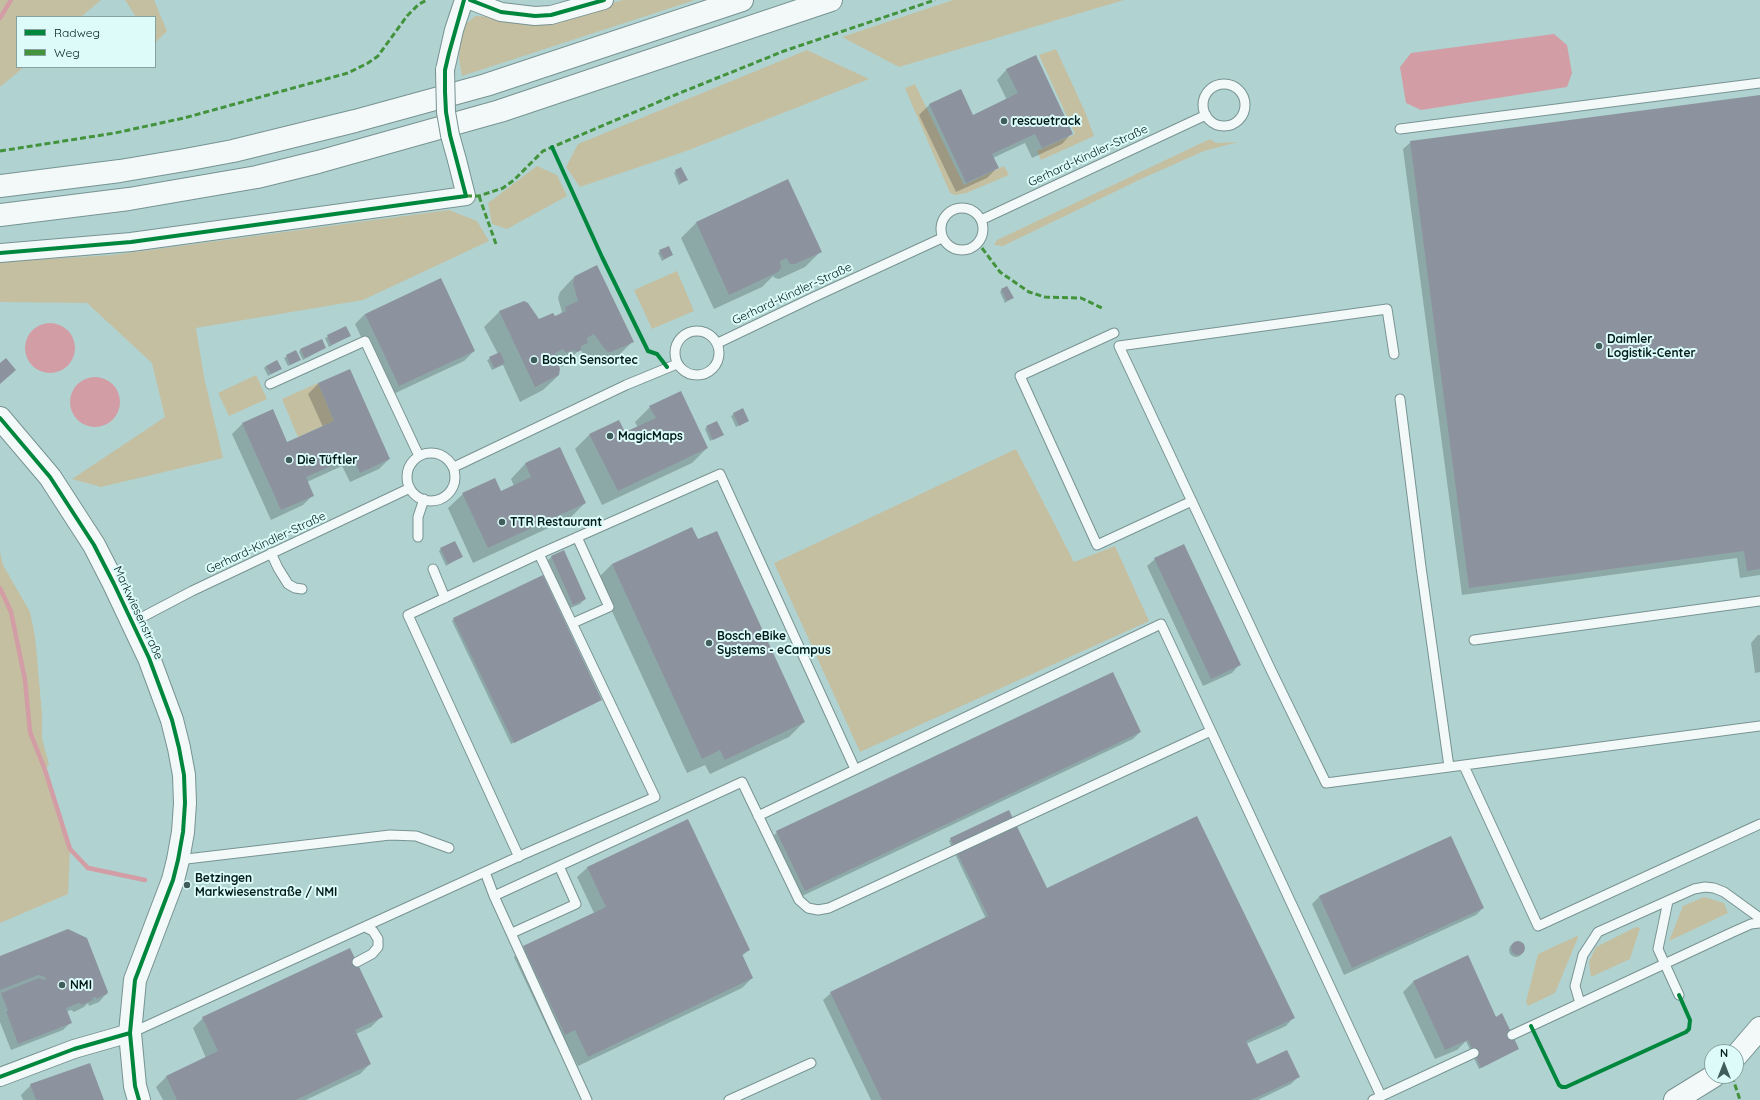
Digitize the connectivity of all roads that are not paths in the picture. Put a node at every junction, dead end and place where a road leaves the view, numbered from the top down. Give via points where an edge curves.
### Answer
1 (464, 0) edge
2 (470, 0) edge
3 (604, 0) edge
4 (742, 0) edge
5 (831, 0) edge
6 (1760, 83) edge
7 (1206, 115) junction
8 (1400, 129) dead end
9 (0, 186) edge
10 (0, 215) edge
11 (981, 220) junction
12 (942, 238) junction
13 (0, 253) edge
14 (1114, 333) dead end
15 (718, 343) junction
16 (1394, 354) dead end
17 (677, 364) junction
18 (270, 384) dead end
19 (1400, 399) dead end
20 (0, 418) edge
21 (420, 456) junction
22 (454, 467) junction
23 (410, 488) junction
24 (424, 499) junction
25 (1192, 501) junction
26 (418, 537) dead end
27 (577, 537) junction
28 (271, 553) junction
29 (539, 554) junction
30 (433, 569) dead end
31 (302, 589) dead end
32 (445, 598) junction
33 (1760, 602) edge
34 (133, 622) junction
35 (573, 623) junction
36 (1474, 640) dead end
37 (1760, 726) edge
38 (1211, 731) junction
39 (1464, 766) junction
40 (1449, 767) junction
41 (855, 769) junction
42 (758, 816) junction
43 (1760, 824) edge
44 (449, 848) dead end
45 (519, 857) junction
46 (178, 860) junction
47 (560, 866) junction
48 (485, 872) junction
49 (494, 896) junction
50 (1668, 901) junction
51 (1760, 918) edge
52 (1760, 923) edge
53 (364, 927) junction
54 (512, 933) junction
55 (357, 962) dead end
56 (1664, 964) junction
57 (1679, 995) dead end
58 (1580, 1003) junction
59 (1760, 1028) edge
60 (130, 1033) junction
61 (1512, 1035) dead end
62 (1744, 1047) edge
63 (1474, 1053) dead end
64 (811, 1062) dead end
65 (0, 1077) edge
66 (1704, 1082) edge
67 (1377, 1098) edge
68 (139, 1100) edge
69 (587, 1100) edge
70 (729, 1100) edge
71 (1675, 1100) edge

1 - 13 street, bridge via 445,70 446,112 466,196 131,242
2 - 3 street via 501,12 535,16 551,15
4 - 9 main road via 486,84 341,125 185,160
5 - 10 main road via 500,111 318,162 150,195
6 - 8 lane
7 - 7 lane via 1212,122 1222,126 1232,125 1241,119 1245,110 1245,99 1240,90 1232,84 1221,83 1212,87 1205,95 1203,105
7 - 11 lane, Gerhard-Kindler-Straße
11 - 12 lane via 970,210 952,210 941,223
11 - 12 lane via 981,238 978,244 971,248 957,250 948,246
12 - 15 lane, Gerhard-Kindler-Straße
14 - 25 lane via 1020,376 1097,545
15 - 17 lane via 720,355 712,370 695,375 687,373
15 - 17 lane via 708,333 690,331 677,342
16 - 25 lane via 1387,309 1119,346
17 - 22 lane via 626,385
18 - 21 lane via 365,341
19 - 40 lane
20 - 34 main road, Markwiesenstraße via 50,477 73,511 94,545
21 - 22 lane via 433,453 446,458
21 - 23 lane via 412,462 408,471
22 - 24 lane via 455,480 452,490 444,497
23 - 24 lane via 416,496
23 - 28 lane, Gerhard-Kindler-Straße
24 - 26 lane via 418,517
25 - 40 lane via 1326,783
27 - 29 lane
27 - 35 lane via 609,607
27 - 41 lane via 720,474
28 - 31 lane via 288,584
28 - 34 lane, Gerhard-Kindler-Straße
29 - 32 lane
29 - 35 lane
30 - 32 lane
32 - 45 lane via 408,615
33 - 36 lane
34 - 46 main road, Markwiesenstraße via 172,720 179,748 184,775 185,803
35 - 45 lane via 655,797
37 - 39 lane
38 - 41 lane via 1161,624
38 - 42 lane via 829,908 808,908 799,900
38 - 67 lane
39 - 40 lane
39 - 43 lane via 1538,926
41 - 42 lane
42 - 47 lane via 742,782
44 - 46 lane via 416,836 390,835
45 - 48 lane
46 - 60 main road, Markwiesenstraße via 173,880 135,980
47 - 49 lane
47 - 54 lane via 576,904
48 - 49 lane
48 - 53 lane
49 - 54 lane
50 - 51 lane via 1694,889 1714,888 1724,892
50 - 56 lane via 1658,950
50 - 58 lane via 1598,932 1582,955 1575,986
52 - 56 lane via 1751,924
53 - 55 lane via 373,931 378,939 378,947 372,954
53 - 60 lane
54 - 69 lane
56 - 57 lane
56 - 58 lane
58 - 61 lane
59 - 62 main road
60 - 65 street via 74,1049
60 - 68 main road, Markwiesenstraße via 135,1086
63 - 67 lane
64 - 70 lane
66 - 71 main road

